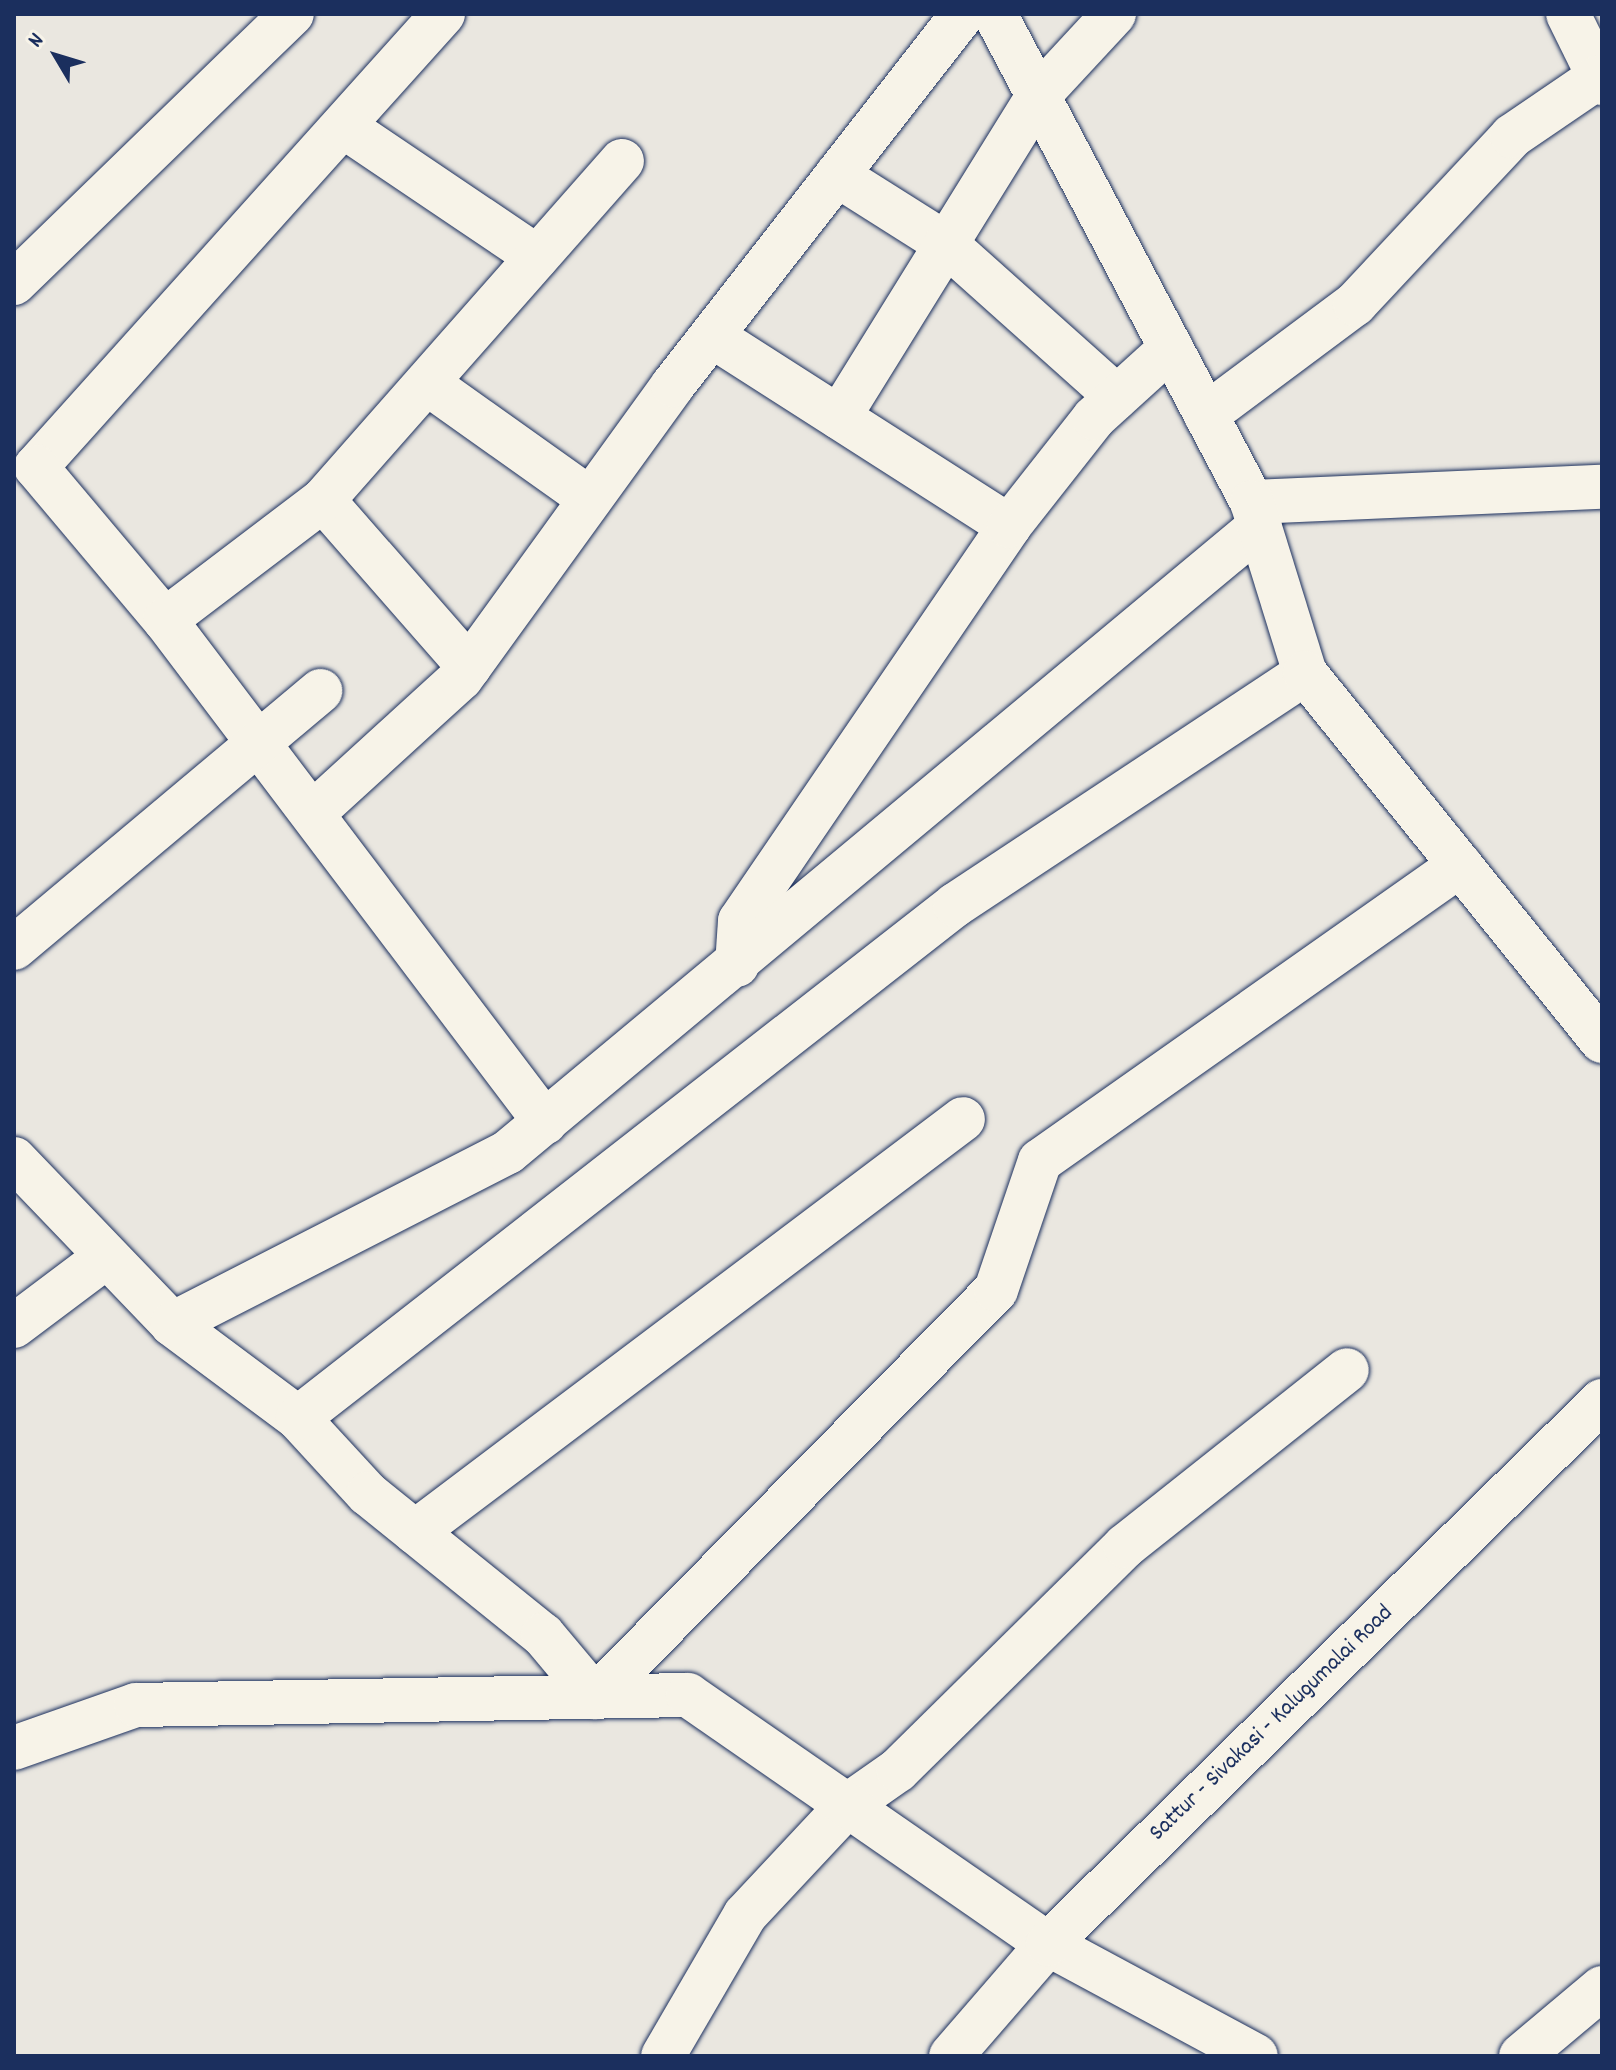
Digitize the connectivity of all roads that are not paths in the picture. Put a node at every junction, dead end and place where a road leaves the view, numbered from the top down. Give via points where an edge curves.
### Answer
1 (292, 14) edge
2 (443, 14) edge
3 (963, 14) edge
4 (995, 14) edge
5 (1114, 14) edge
6 (1568, 14) edge
7 (1600, 80) edge
8 (1038, 96) junction
9 (343, 126) junction
10 (622, 161) dead end
11 (837, 175) junction
12 (946, 244) junction
13 (537, 257) junction
14 (14, 283) edge
15 (712, 336) junction
16 (1171, 348) junction
17 (427, 383) junction
18 (1117, 397) junction
19 (1206, 415) junction
20 (839, 417) junction
21 (1602, 487) edge
22 (590, 499) junction
23 (323, 500) junction
24 (1256, 514) junction
25 (1009, 526) junction
26 (165, 620) junction
27 (469, 667) junction
28 (1305, 673) junction
29 (320, 691) dead end
30 (258, 743) junction
31 (313, 813) junction
32 (1460, 865) junction
33 (14, 948) edge
34 (737, 965) junction
35 (1600, 1034) edge
36 (963, 1119) dead end
37 (545, 1122) junction
38 (14, 1159) edge
39 (106, 1257) junction
40 (172, 1324) junction
41 (14, 1326) edge
42 (1347, 1370) dead end
43 (1602, 1401) edge
44 (298, 1418) junction
45 (415, 1532) junction
46 (595, 1697) junction
47 (14, 1748) edge
48 (848, 1805) junction
49 (1048, 1944) junction
50 (1602, 1988) edge
51 (663, 2056) edge
52 (951, 2056) edge
53 (1256, 2056) edge
54 (1521, 2056) edge

1 - 14 street
2 - 9 street
3 - 11 street
4 - 8 street
5 - 8 street
6 - 7 street
7 - 19 street via 1512,136 1355,304
8 - 12 street
8 - 16 street
9 - 13 street
9 - 26 street via 36,467
10 - 13 street
11 - 12 street
11 - 15 street
12 - 18 street
12 - 20 street
13 - 17 street
15 - 20 street
15 - 22 street
16 - 18 street
16 - 19 street
17 - 22 street
17 - 23 street
18 - 25 street
19 - 24 street
20 - 25 street
21 - 24 street
22 - 27 street
23 - 26 street
23 - 27 street
24 - 28 street
24 - 34 street
25 - 34 street via 740,921
26 - 30 street
27 - 31 street
28 - 32 street
28 - 44 street via 955,905
29 - 30 street
30 - 31 street
30 - 33 street
31 - 37 street
32 - 35 street
32 - 46 street via 1040,1161 996,1290
34 - 37 street
36 - 45 street
37 - 40 street via 508,1152
38 - 39 street
39 - 40 street
39 - 41 street
40 - 44 street
42 - 48 street via 1125,1546 898,1770
43 - 49 street, Sattur - Sivakasi - Kalugumalai Road
44 - 45 street via 368,1494
45 - 46 street via 543,1635
46 - 47 street via 136,1705
46 - 48 street via 688,1695
48 - 49 street
48 - 51 street via 745,1915
49 - 52 street, Sattur - Sivakasi - Kalugumalai Road
49 - 53 street
50 - 54 street

